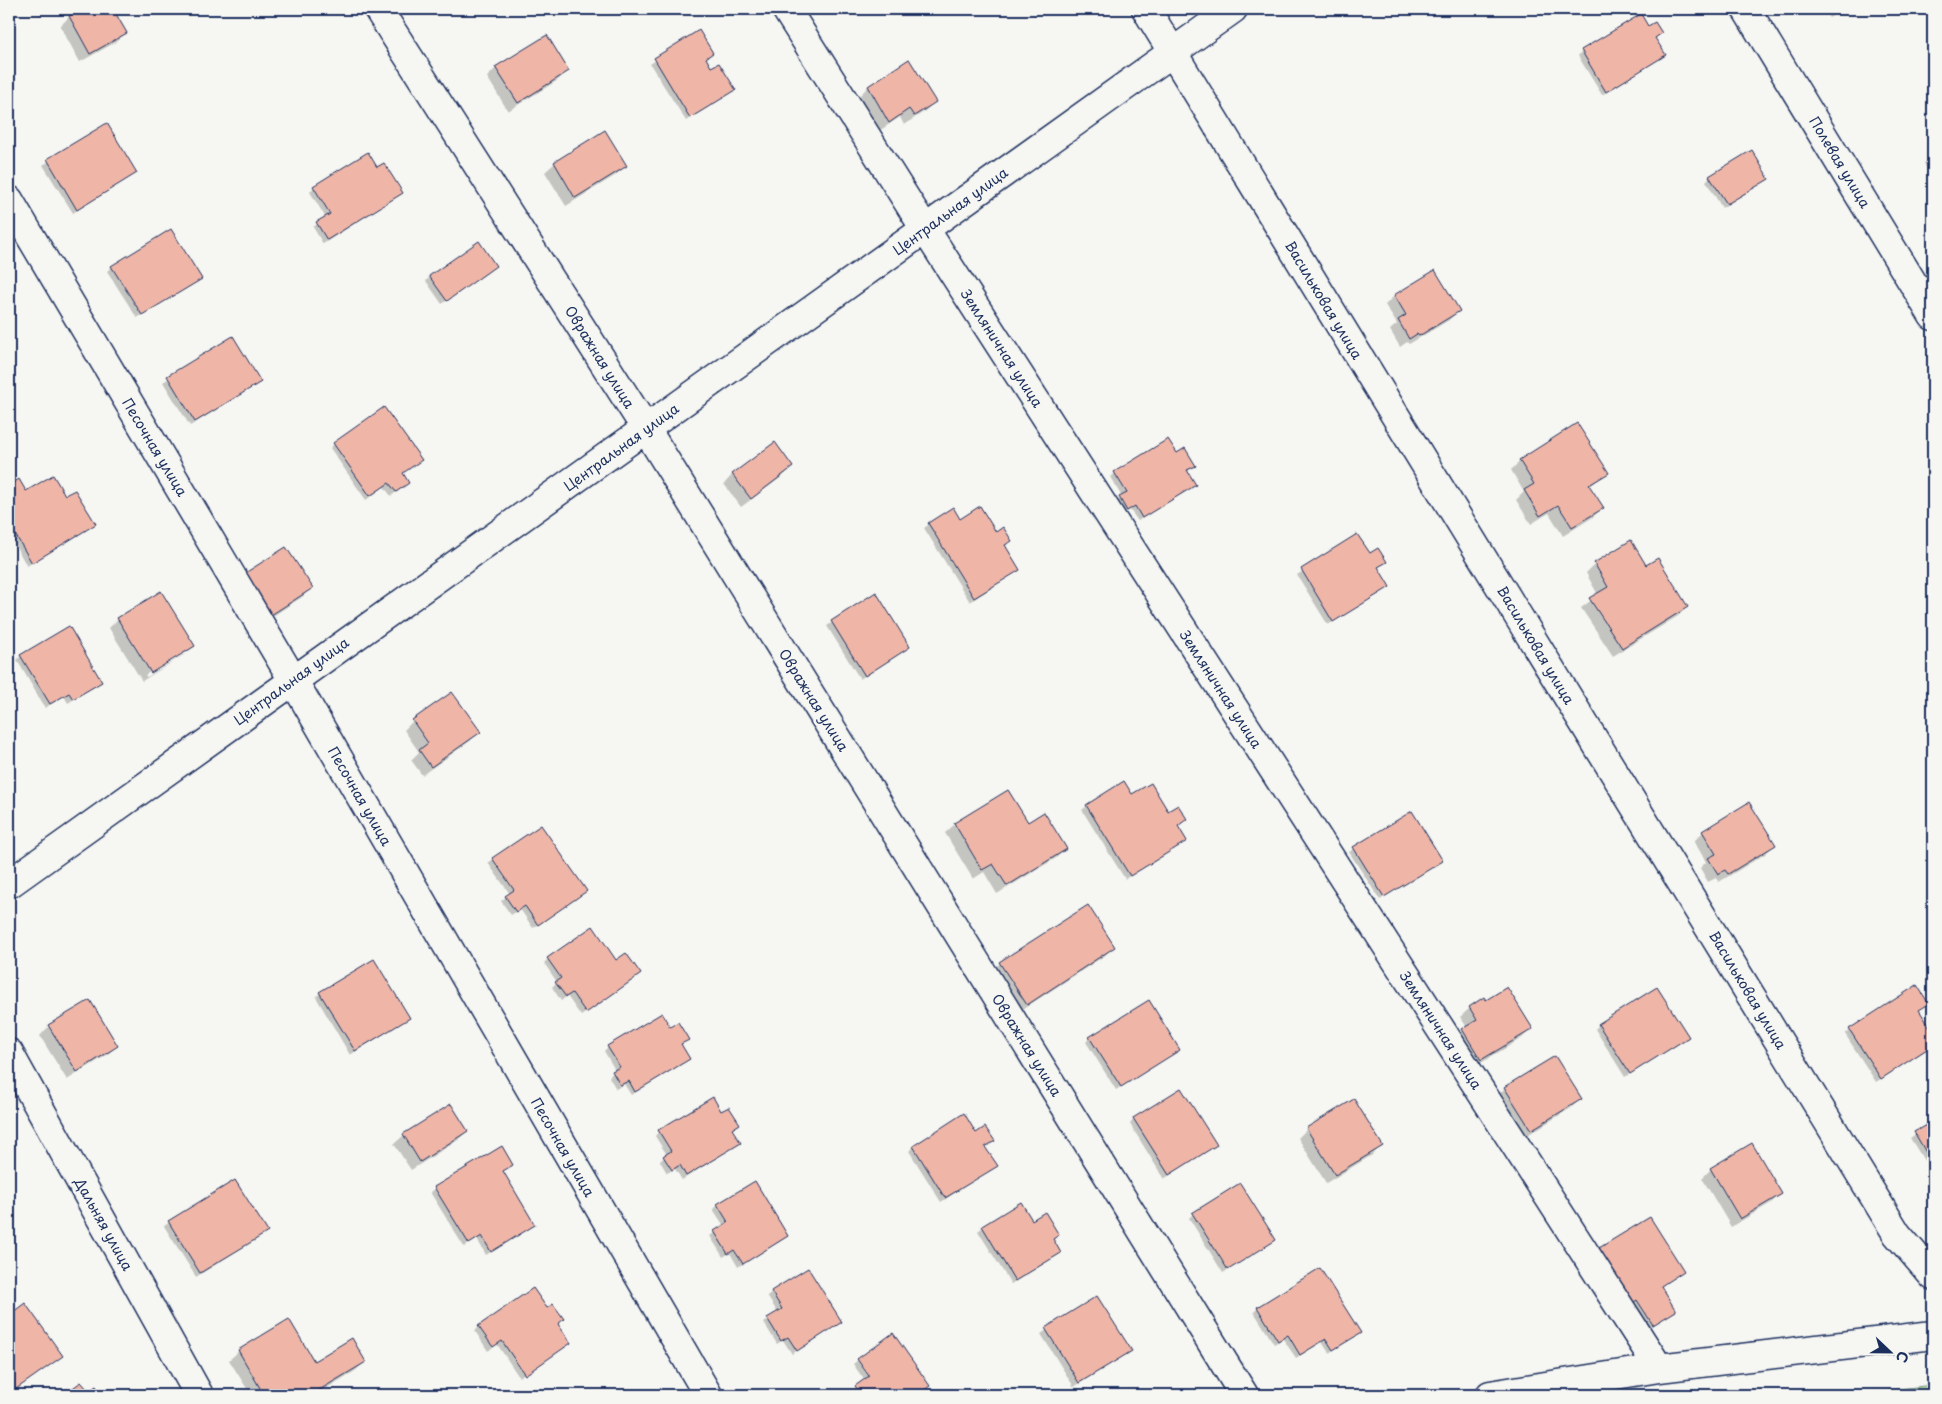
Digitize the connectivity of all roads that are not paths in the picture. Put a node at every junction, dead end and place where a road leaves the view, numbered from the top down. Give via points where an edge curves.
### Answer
1 (378, 9) edge
2 (786, 9) edge
3 (1146, 9) edge
4 (1233, 9) edge
5 (1746, 9) edge
6 (1173, 52) junction
7 (9, 200) edge
8 (925, 229) junction
9 (1933, 316) edge
10 (646, 429) junction
11 (293, 680) junction
12 (9, 884) edge
13 (9, 1054) edge
14 (1933, 1276) edge
15 (1933, 1335) edge
16 (1659, 1368) junction
17 (199, 1395) edge
18 (708, 1395) edge
19 (1244, 1395) edge
20 (1490, 1395) edge

1 - 10 street, Овражная улица
2 - 8 street, Земляничная улица
3 - 6 street, Васильковая улица
4 - 6 street, Центральная улица
5 - 9 street, Полевая улица
6 - 8 street, Центральная улица
6 - 14 street, Васильковая улица via 1897,1234
7 - 11 street, Песочная улица
8 - 10 street, Центральная улица
8 - 16 street, Земляничная улица
10 - 11 street, Центральная улица
10 - 19 street, Овражная улица
11 - 12 street, Центральная улица
11 - 18 street, Песочная улица
13 - 17 street, Дальняя улица
15 - 16 street
16 - 20 street

